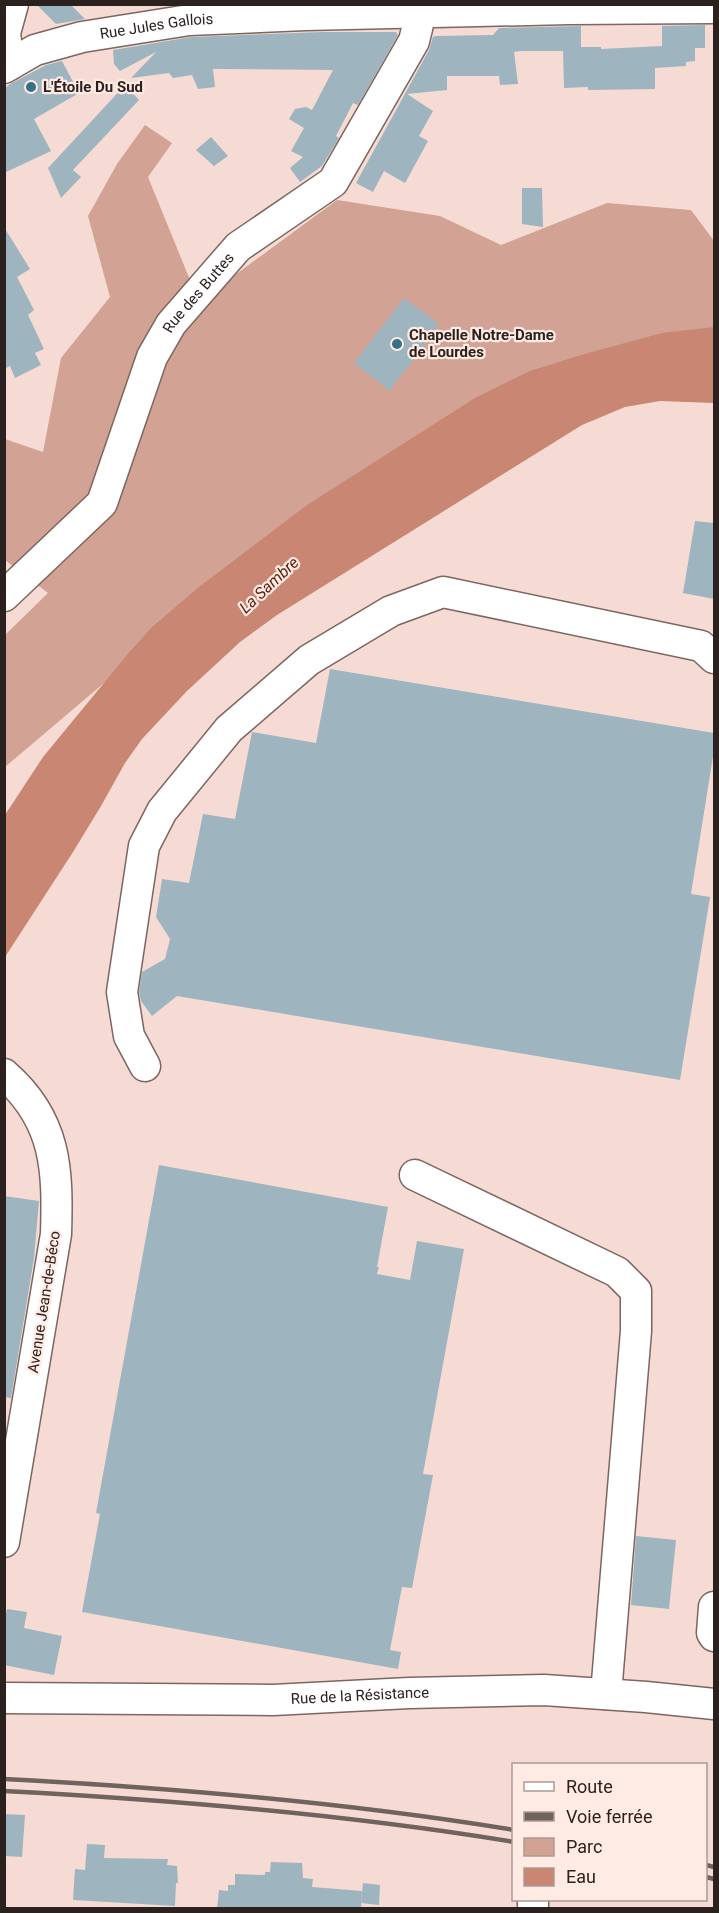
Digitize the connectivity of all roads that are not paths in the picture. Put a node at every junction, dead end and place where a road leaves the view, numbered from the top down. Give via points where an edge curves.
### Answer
1 (13, 4) edge
2 (612, 6) edge
3 (708, 7) edge
4 (191, 12) edge
5 (421, 12) junction
6 (7, 67) edge
7 (4, 596) edge
8 (714, 658) edge
9 (145, 1066) dead end
10 (4, 1074) edge
11 (415, 1175) dead end
12 (4, 1542) edge
13 (714, 1607) edge
14 (714, 1636) edge
15 (606, 1694) junction
16 (4, 1698) edge
17 (714, 1704) edge

1 - 6 street via 6,33
2 - 3 street, Rue Jules Gallois
2 - 5 street, Rue Jules Gallois
4 - 5 street, Rue Jules Gallois
4 - 6 street, Rue Jules Gallois via 35,50
5 - 7 street, Rue des Buttes via 414,41 333,182 238,247 171,324 152,357 102,502
8 - 9 street via 701,646 443,592 391,611 309,660 229,729 162,812 144,846 122,992 129,1036
10 - 12 street, Avenue Jean-de-Béco via 32,1106 47,1131 58,1189 56,1234
11 - 15 street via 617,1272 636,1291
13 - 14 street
15 - 16 street, Rue de la Résistance via 544,1690 273,1700
15 - 17 street, Rue de la Résistance

